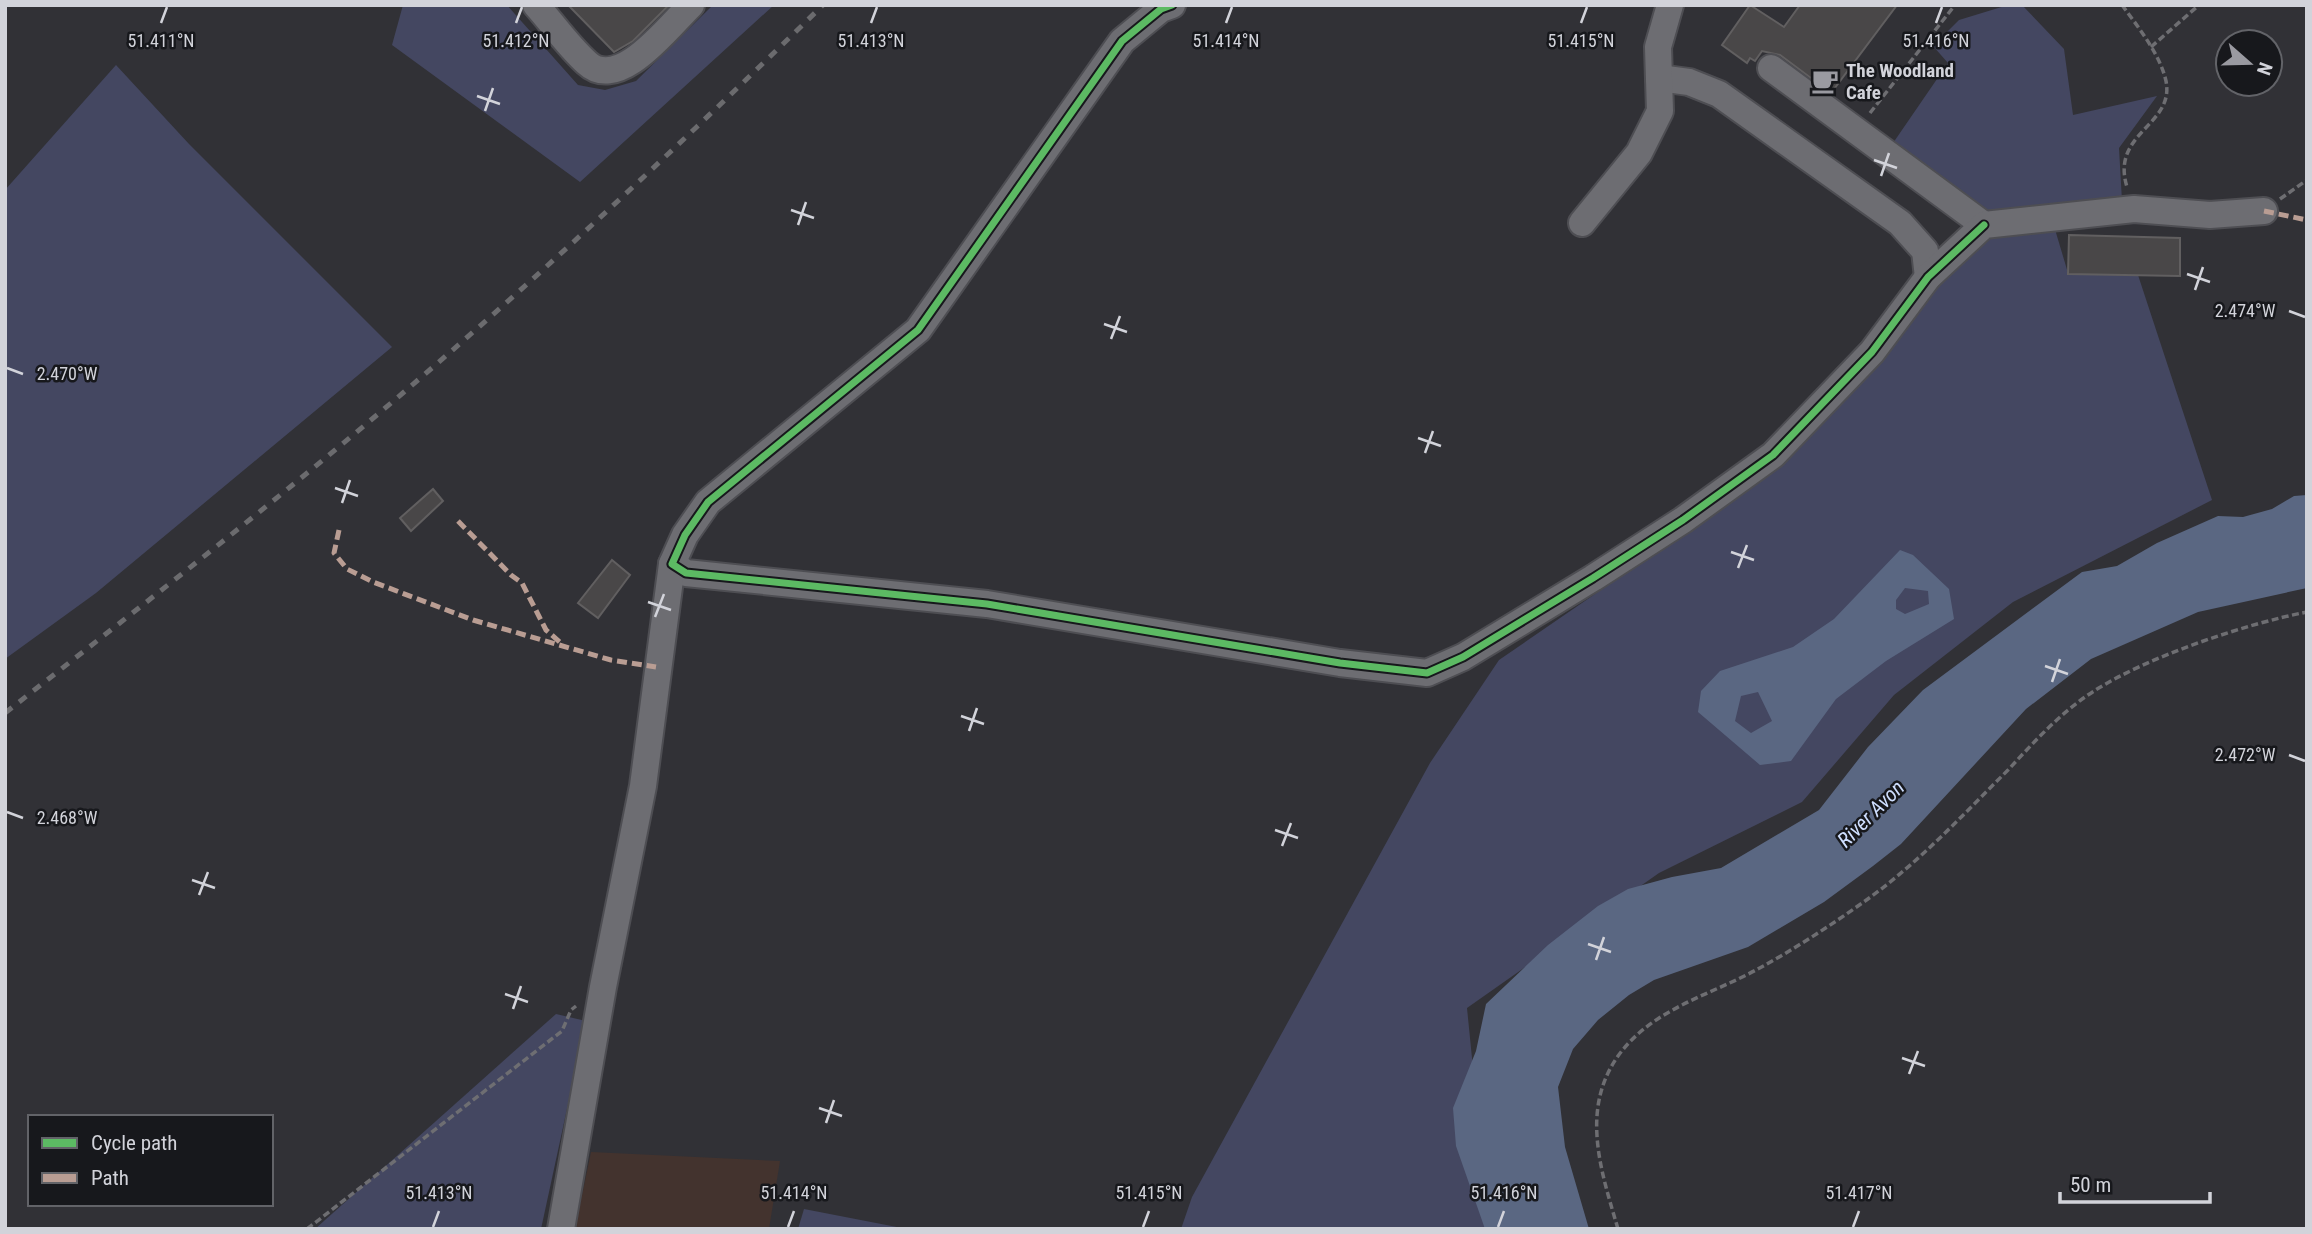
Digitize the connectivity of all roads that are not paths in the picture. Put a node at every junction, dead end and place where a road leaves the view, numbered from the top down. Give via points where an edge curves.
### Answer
1 (537, 5) edge
2 (691, 5) edge
3 (1172, 5) edge
4 (1670, 5) edge
5 (552, 16) edge
6 (1771, 68) dead end
7 (1659, 78) junction
8 (2264, 211) road end
9 (1582, 223) dead end
10 (1984, 225) junction
11 (1928, 277) junction
12 (671, 564) junction
13 (563, 1228) edge

1 - 5 street
2 - 5 street via 627,67 607,72 589,66
3 - 12 street via 1122,41 918,330 708,502
4 - 7 street via 1658,47
6 - 10 street
7 - 9 street via 1660,111 1639,153
7 - 11 street via 1689,82 1719,94 1900,223 1925,251
8 - 10 street via 2210,215 2134,209
10 - 11 street
11 - 12 street via 1872,352 1773,455 1593,578 1427,673 1340,663 987,604 686,573
12 - 13 street via 643,786 603,987

